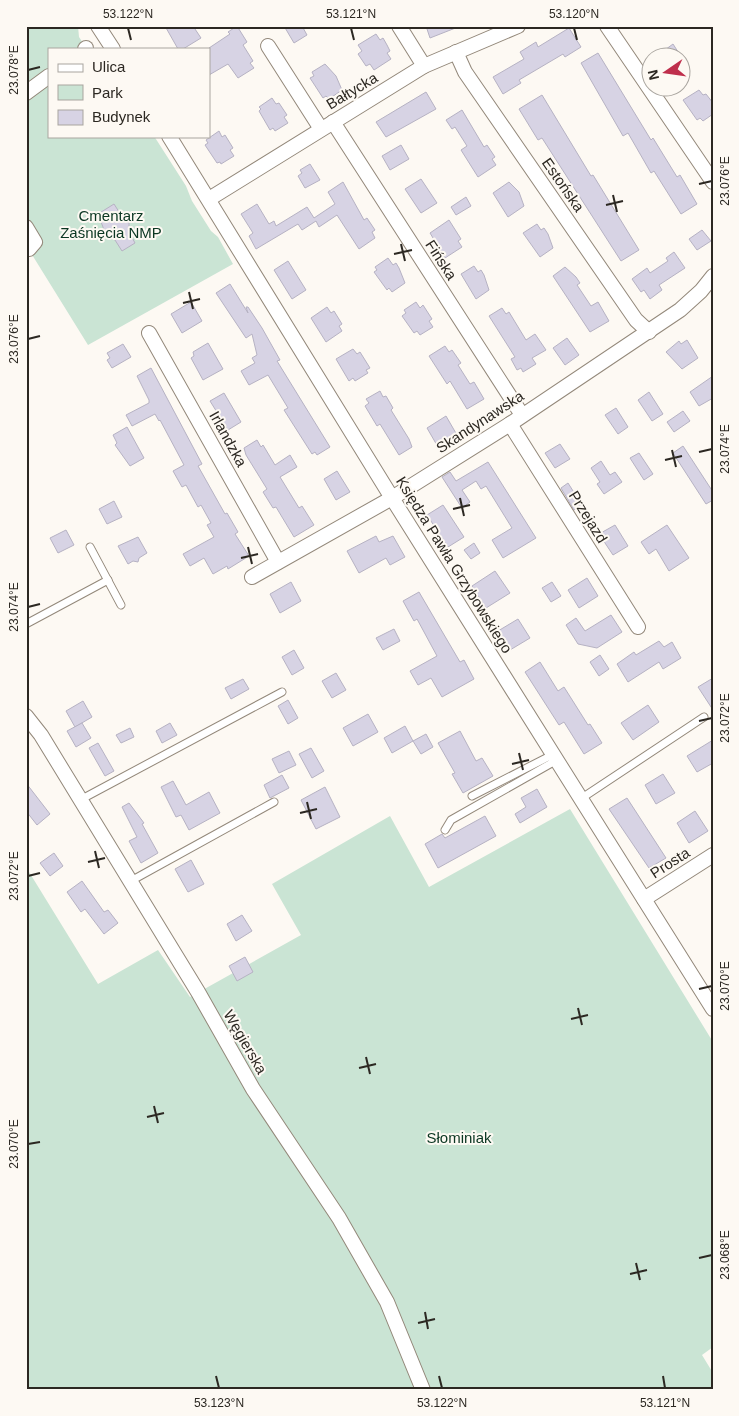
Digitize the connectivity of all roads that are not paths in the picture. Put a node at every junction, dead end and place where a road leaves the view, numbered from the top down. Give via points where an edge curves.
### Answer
1 (98, 26) edge
2 (399, 26) edge
3 (518, 26) edge
4 (607, 26) edge
5 (268, 46) dead end
6 (112, 48) edge
7 (456, 52) junction
8 (424, 66) junction
9 (48, 77) edge
10 (26, 93) edge
11 (327, 126) junction
12 (170, 138) edge
13 (713, 182) edge
14 (209, 199) junction
15 (26, 227) edge
16 (28, 250) edge
17 (713, 276) edge
18 (649, 332) junction
19 (149, 333) dead end
20 (522, 415) junction
21 (510, 424) junction
22 (392, 498) junction
23 (90, 546) dead end
24 (278, 562) junction
25 (252, 577) dead end
26 (108, 580) junction
27 (121, 605) dead end
28 (26, 624) edge
29 (638, 627) dead end
30 (282, 692) dead end
31 (26, 716) edge
32 (704, 717) dead end
33 (556, 757) junction
34 (472, 796) dead end
35 (582, 798) junction
36 (80, 800) junction
37 (274, 802) dead end
38 (445, 830) dead end
39 (713, 855) edge
40 (129, 882) junction
41 (644, 899) junction
42 (713, 1010) edge
43 (423, 1390) edge

1 - 6 street
2 - 8 street
3 - 7 street, Bałtycka
4 - 13 street
5 - 11 street, Fińska
7 - 8 street, Bałtycka
7 - 18 street, Estońska via 470,80 636,320
8 - 11 street, Bałtycka
9 - 10 street
11 - 14 street, Bałtycka
11 - 20 street, Fińska
12 - 14 street, Księdza Pawła Grzybowskiego
14 - 22 street, Księdza Pawła Grzybowskiego
15 - 16 street via 35,242
17 - 18 street, Skandynawska via 701,291
18 - 20 street, Skandynawska
19 - 24 street, Irlandzka
20 - 21 street, Skandynawska
21 - 22 street, Skandynawska
21 - 29 street, Przejazd
22 - 24 street, Skandynawska
22 - 33 street, Księdza Pawła Grzybowskiego
23 - 26 lane
24 - 25 street, Skandynawska
26 - 27 lane
26 - 28 lane
30 - 36 lane
31 - 36 street, Węgierska
32 - 35 lane
33 - 34 lane
33 - 35 street, Księdza Pawła Grzybowskiego
33 - 38 lane via 451,820
35 - 41 street, Księdza Pawła Grzybowskiego
36 - 40 street, Węgierska
37 - 40 lane
39 - 41 street, Prosta
40 - 43 street, Węgierska via 253,1088 339,1218 386,1302
41 - 42 street, Księdza Pawła Grzybowskiego

